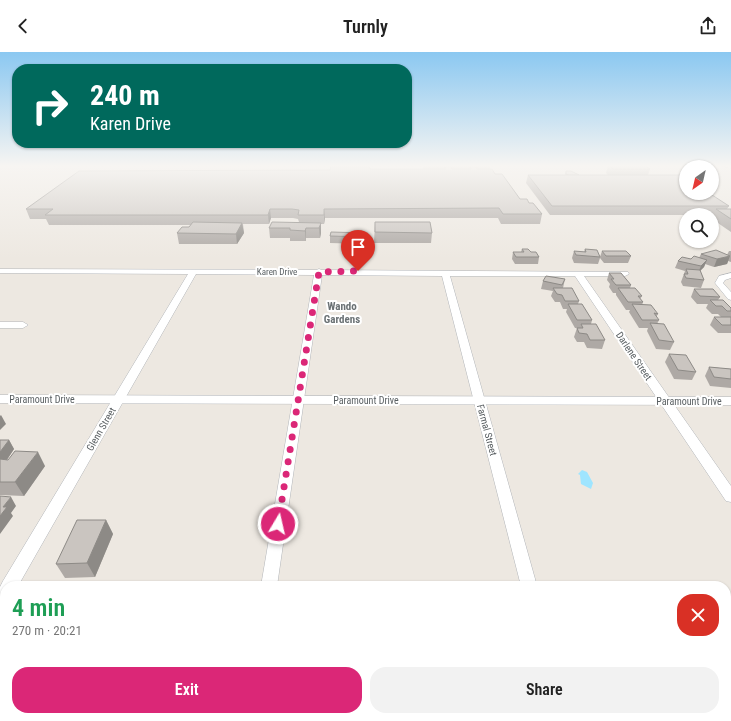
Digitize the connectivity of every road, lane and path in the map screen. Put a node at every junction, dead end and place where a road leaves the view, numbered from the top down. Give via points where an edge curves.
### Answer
1 (0, 271) edge
2 (193, 272) junction
3 (319, 272) junction
4 (445, 273) junction
5 (578, 274) junction
6 (625, 274) dead end
7 (731, 274) edge
8 (731, 297) edge
9 (0, 326) edge
10 (23, 326) dead end
11 (0, 399) edge
12 (118, 400) junction
13 (298, 400) junction
14 (479, 400) junction
15 (665, 401) junction
16 (731, 401) edge
17 (731, 497) edge
18 (12, 581) edge
19 (270, 581) edge
20 (528, 581) edge

1 - 2 street, Karen Drive
2 - 3 street, Karen Drive
2 - 12 street, Glenn Street
3 - 4 street, Karen Drive
3 - 13 street
4 - 5 street, Karen Drive
4 - 14 street, Farmal Street
5 - 6 street, Karen Drive
5 - 15 street, Darlene Street
7 - 8 street via 718,283
9 - 10 street
11 - 12 street, Paramount Drive
12 - 13 street, Paramount Drive
12 - 18 street, Glenn Street
13 - 14 street, Paramount Drive
13 - 19 street
14 - 15 street, Paramount Drive
14 - 20 street, Farmal Street
15 - 16 street, Paramount Drive
15 - 17 street, Darlene Street

